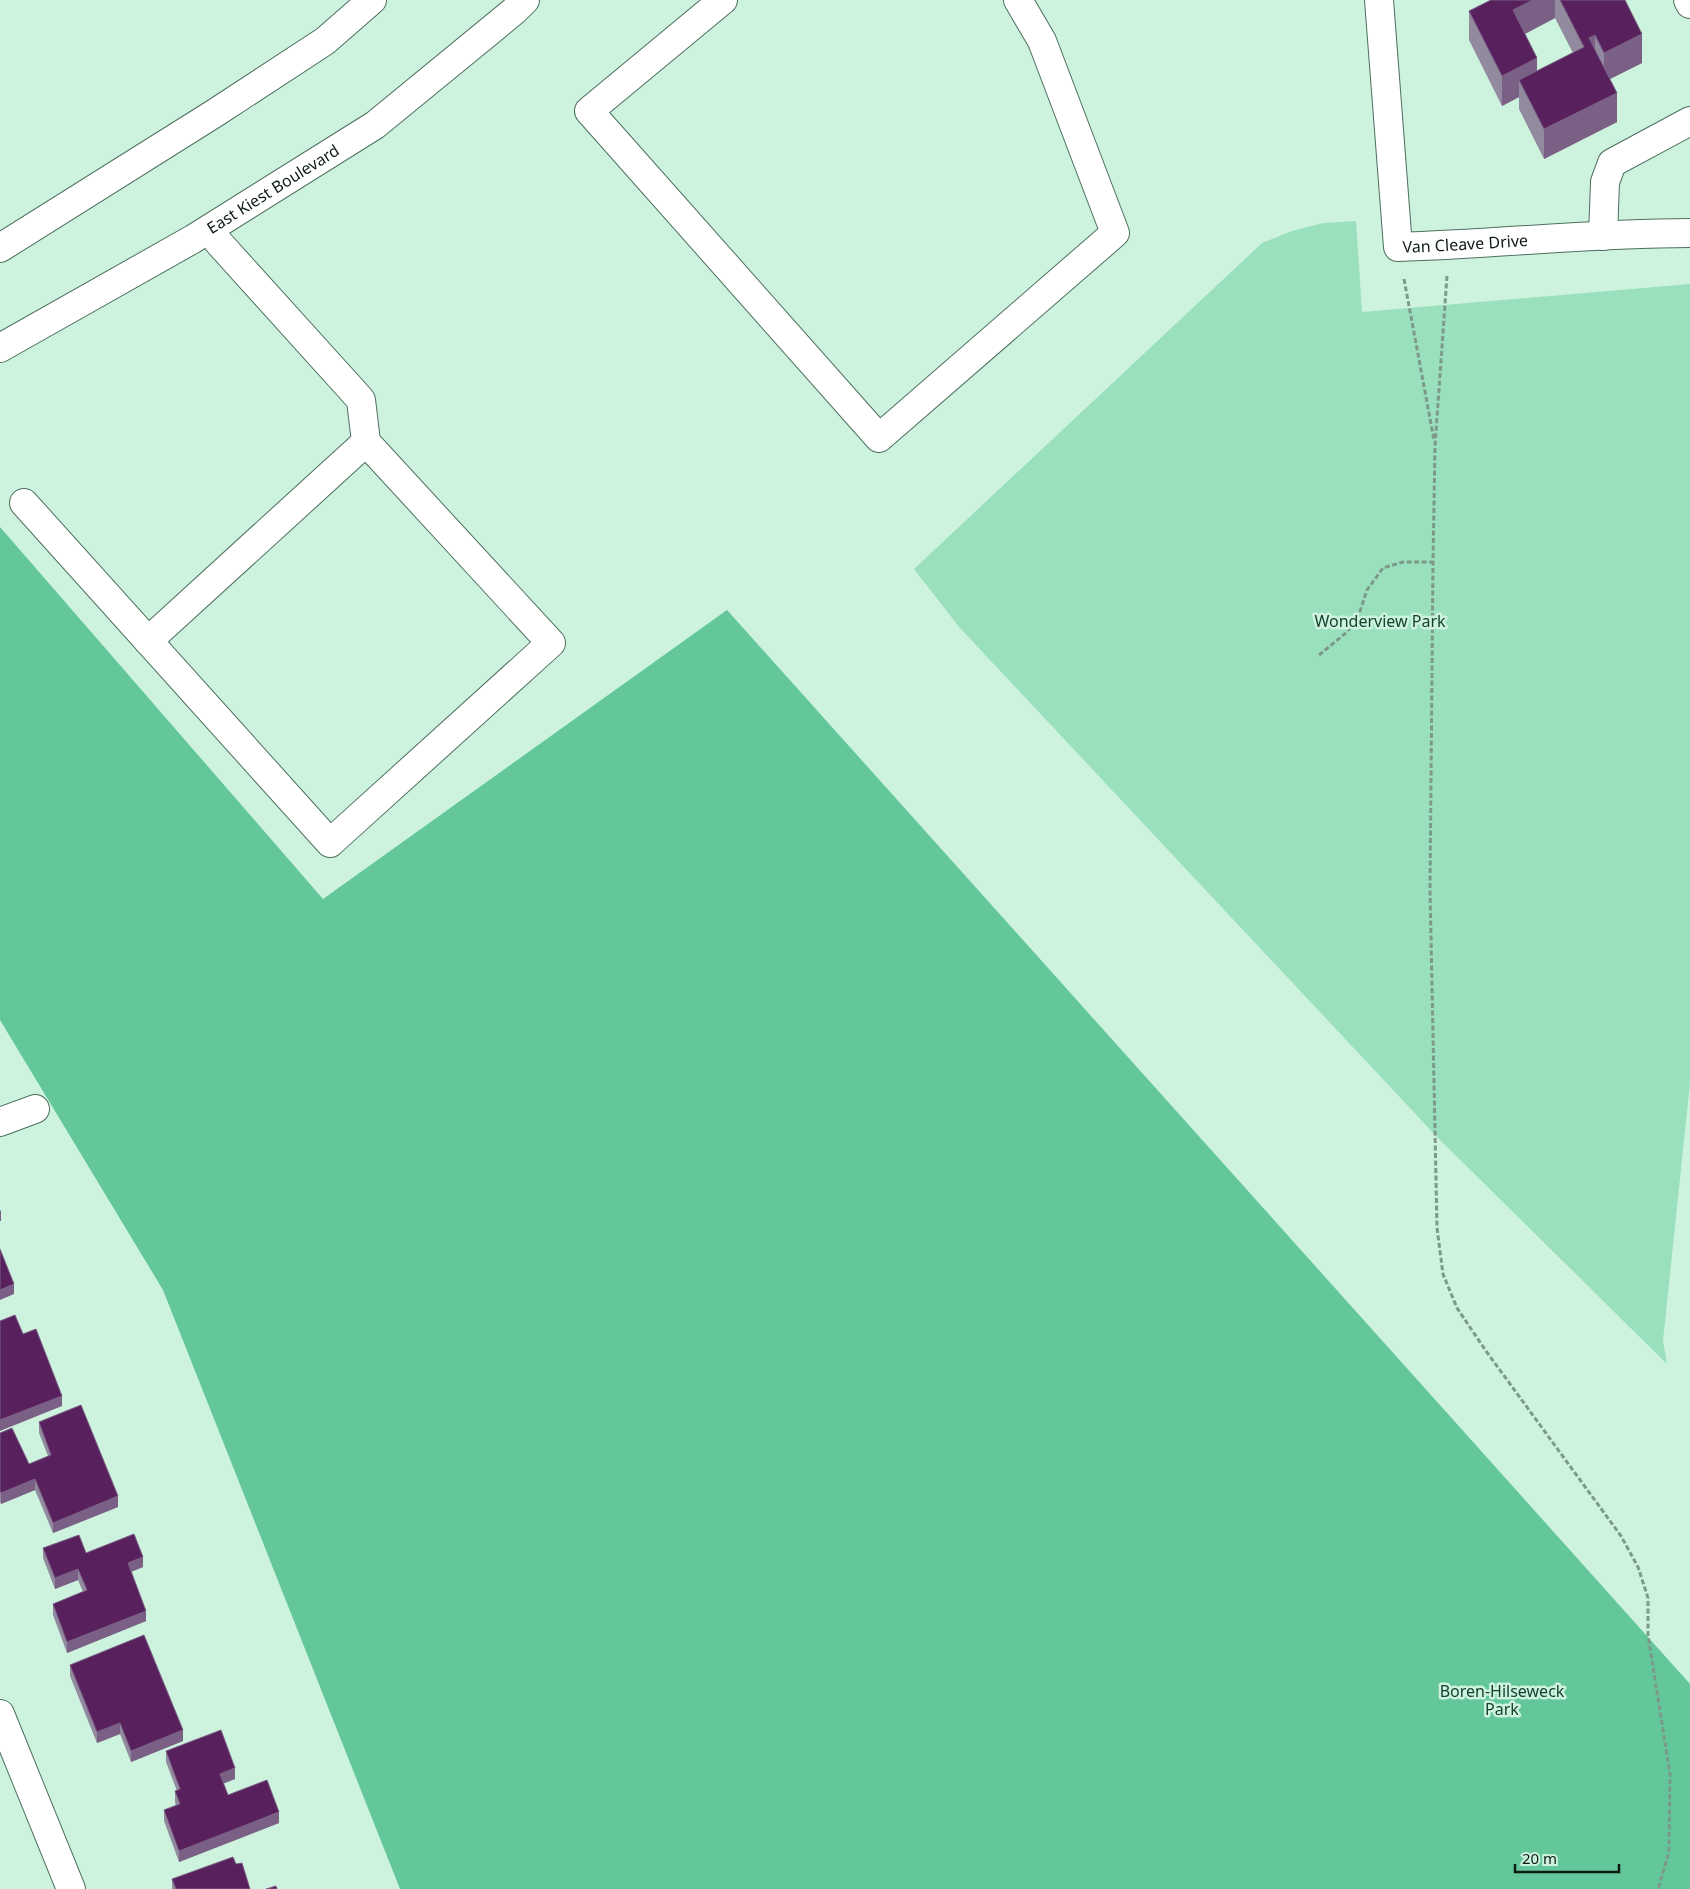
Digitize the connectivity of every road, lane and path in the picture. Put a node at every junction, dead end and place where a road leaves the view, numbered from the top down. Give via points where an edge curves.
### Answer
1 (372, 0) edge
2 (525, 0) edge
3 (723, 0) edge
4 (1018, 0) edge
5 (1379, 0) edge
6 (1688, 0) edge
7 (1690, 4) edge
8 (1690, 121) edge
9 (208, 230) junction
10 (1690, 233) edge
11 (1603, 236) junction
12 (1446, 245) junction
13 (1398, 247) junction
14 (0, 248) edge
15 (0, 348) edge
16 (366, 442) junction
17 (1435, 446) junction
18 (24, 503) dead end
19 (1433, 562) junction
20 (148, 641) junction
21 (1319, 655) dead end
22 (35, 1109) dead end
23 (0, 1122) edge
24 (0, 1714) edge
25 (71, 1889) edge
26 (1658, 1889) edge

1 - 14 main road via 325,41
2 - 9 main road, East Kiest Boulevard via 375,125
3 - 4 main road via 589,111 879,438 1115,233 1042,41
5 - 13 main road, Van Cleave Drive
6 - 7 main road
8 - 11 main road via 1612,163 1605,182
9 - 15 main road, East Kiest Boulevard
9 - 16 main road via 361,400
10 - 11 main road, Van Cleave Drive
11 - 12 main road, Van Cleave Drive
12 - 13 main road, Van Cleave Drive
12 - 17 path via 1447,284
13 - 17 path
16 - 20 main road
16 - 20 main road via 551,643 330,843
17 - 19 path
18 - 20 main road
19 - 21 path via 1403,562 1383,568 1367,590 1358,617 1347,632
19 - 26 path via 1430,890 1437,1228 1443,1274 1457,1308 1621,1536 1638,1568 1648,1598 1648,1636 1670,1774 1669,1852
22 - 23 main road
24 - 25 main road

